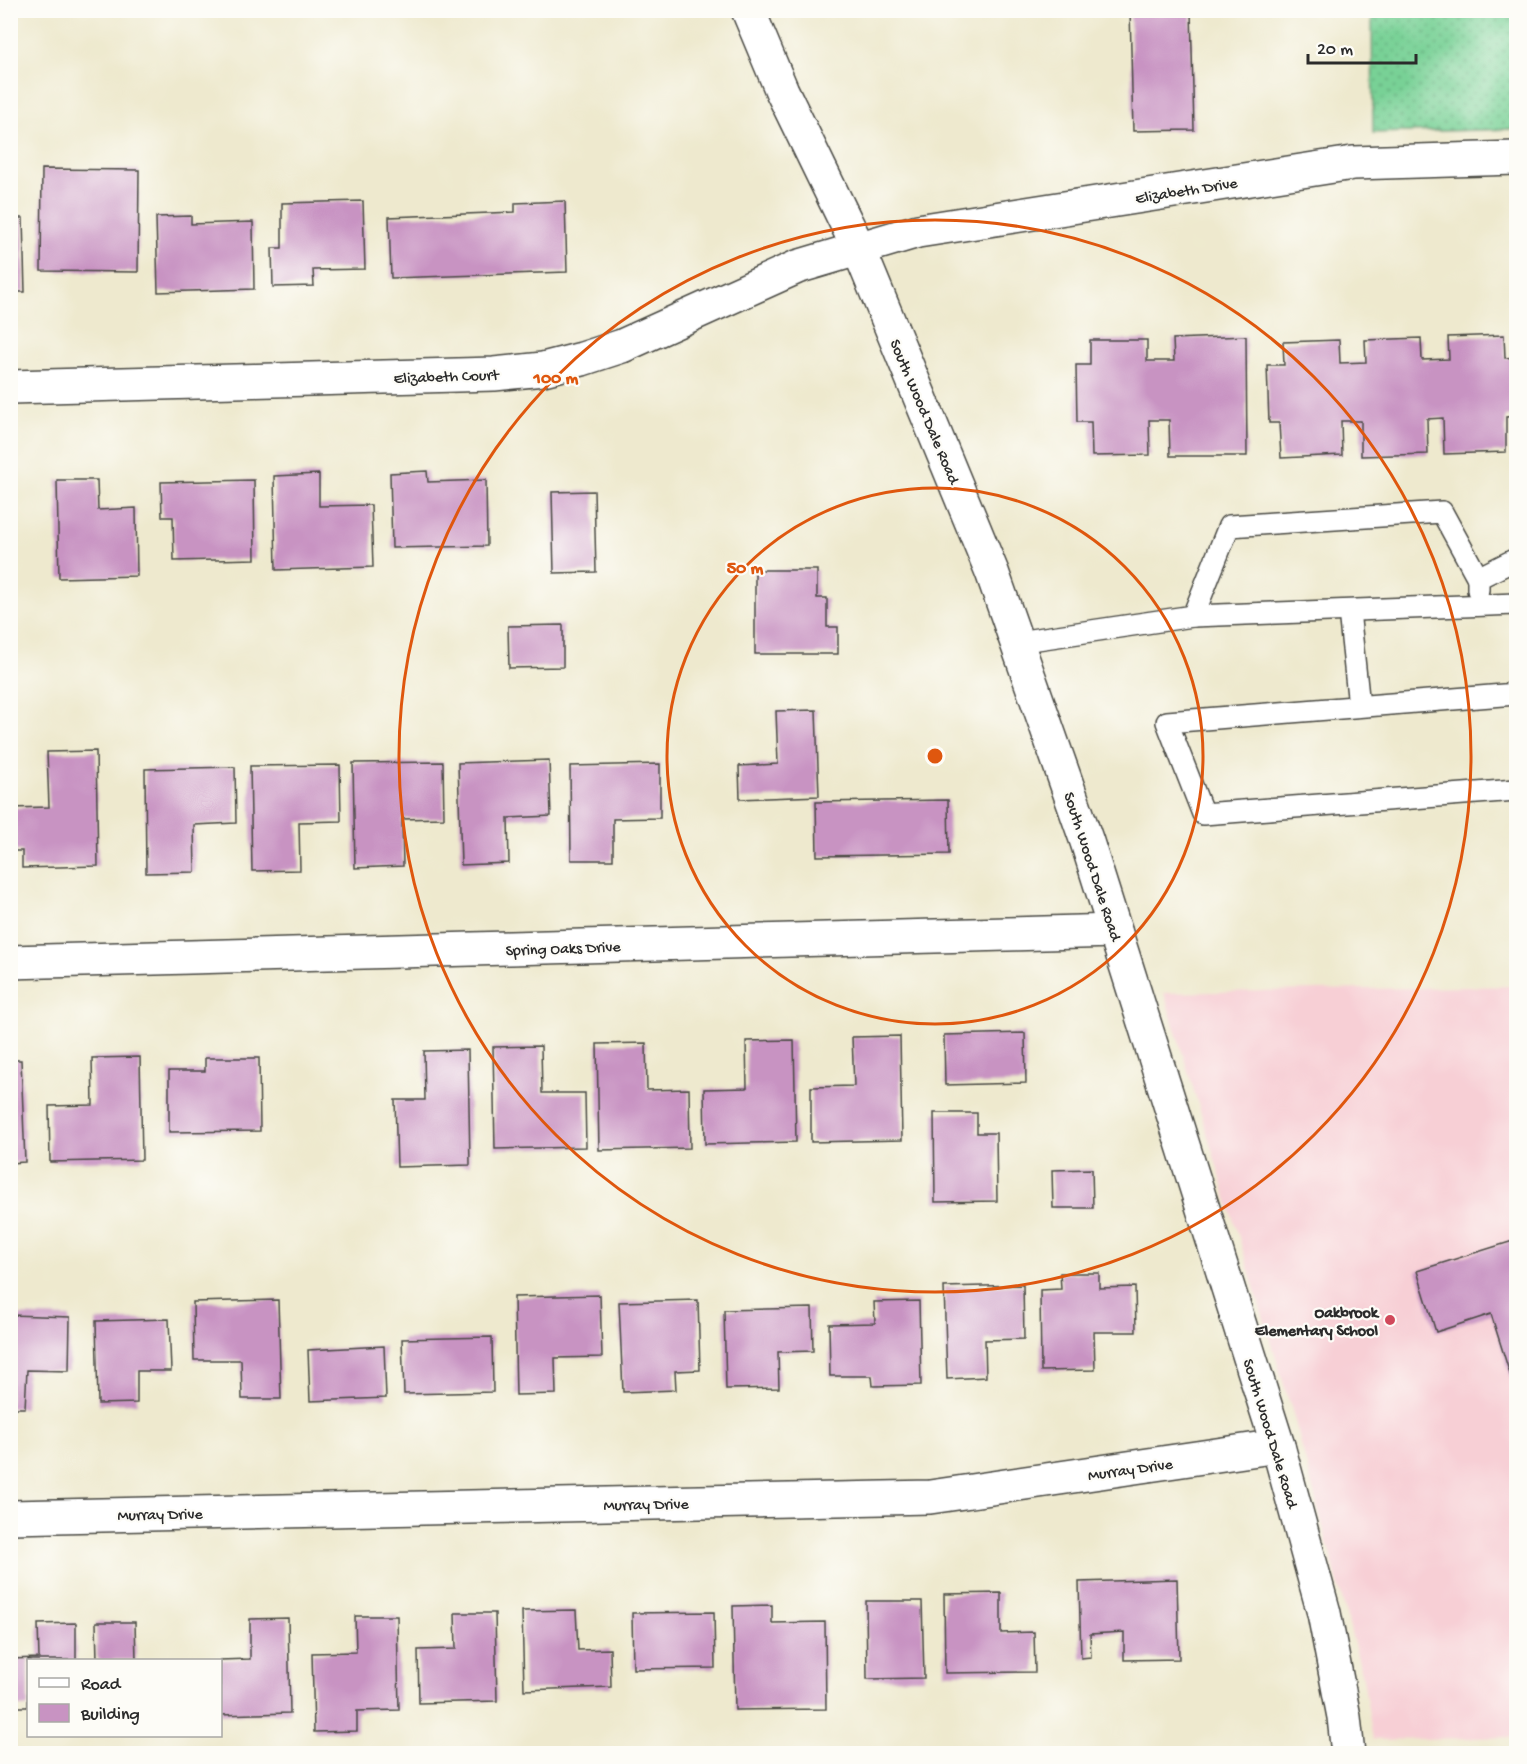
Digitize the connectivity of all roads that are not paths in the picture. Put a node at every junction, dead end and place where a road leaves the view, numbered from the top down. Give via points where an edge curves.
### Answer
1 (748, 10) edge
2 (1516, 158) edge
3 (858, 248) junction
4 (10, 387) edge
5 (1516, 559) edge
6 (1478, 578) junction
7 (1516, 604) edge
8 (1478, 605) junction
9 (1349, 611) junction
10 (1192, 616) junction
11 (1017, 642) junction
12 (1516, 694) edge
13 (1359, 706) junction
14 (1516, 790) edge
15 (1115, 931) junction
16 (10, 962) edge
17 (1278, 1446) junction
18 (10, 1517) edge
19 (1348, 1754) edge

1 - 3 street, South Wood Dale Road via 782,91
2 - 3 street, Elizabeth Drive via 1353,163 961,223
3 - 4 street, Elizabeth Court via 797,267 622,346 543,369 495,374
3 - 11 street, South Wood Dale Road via 992,572
5 - 6 lane
6 - 8 lane
6 - 10 lane via 1442,512 1229,526
7 - 8 lane
8 - 9 lane
9 - 10 lane
9 - 13 lane
10 - 11 lane
11 - 15 street, South Wood Dale Road
12 - 13 lane
13 - 14 lane via 1167,722 1203,814
15 - 16 street, Spring Oaks Drive
15 - 17 street, South Wood Dale Road
17 - 18 street, Murray Drive via 930,1497
17 - 19 street, South Wood Dale Road via 1324,1613

